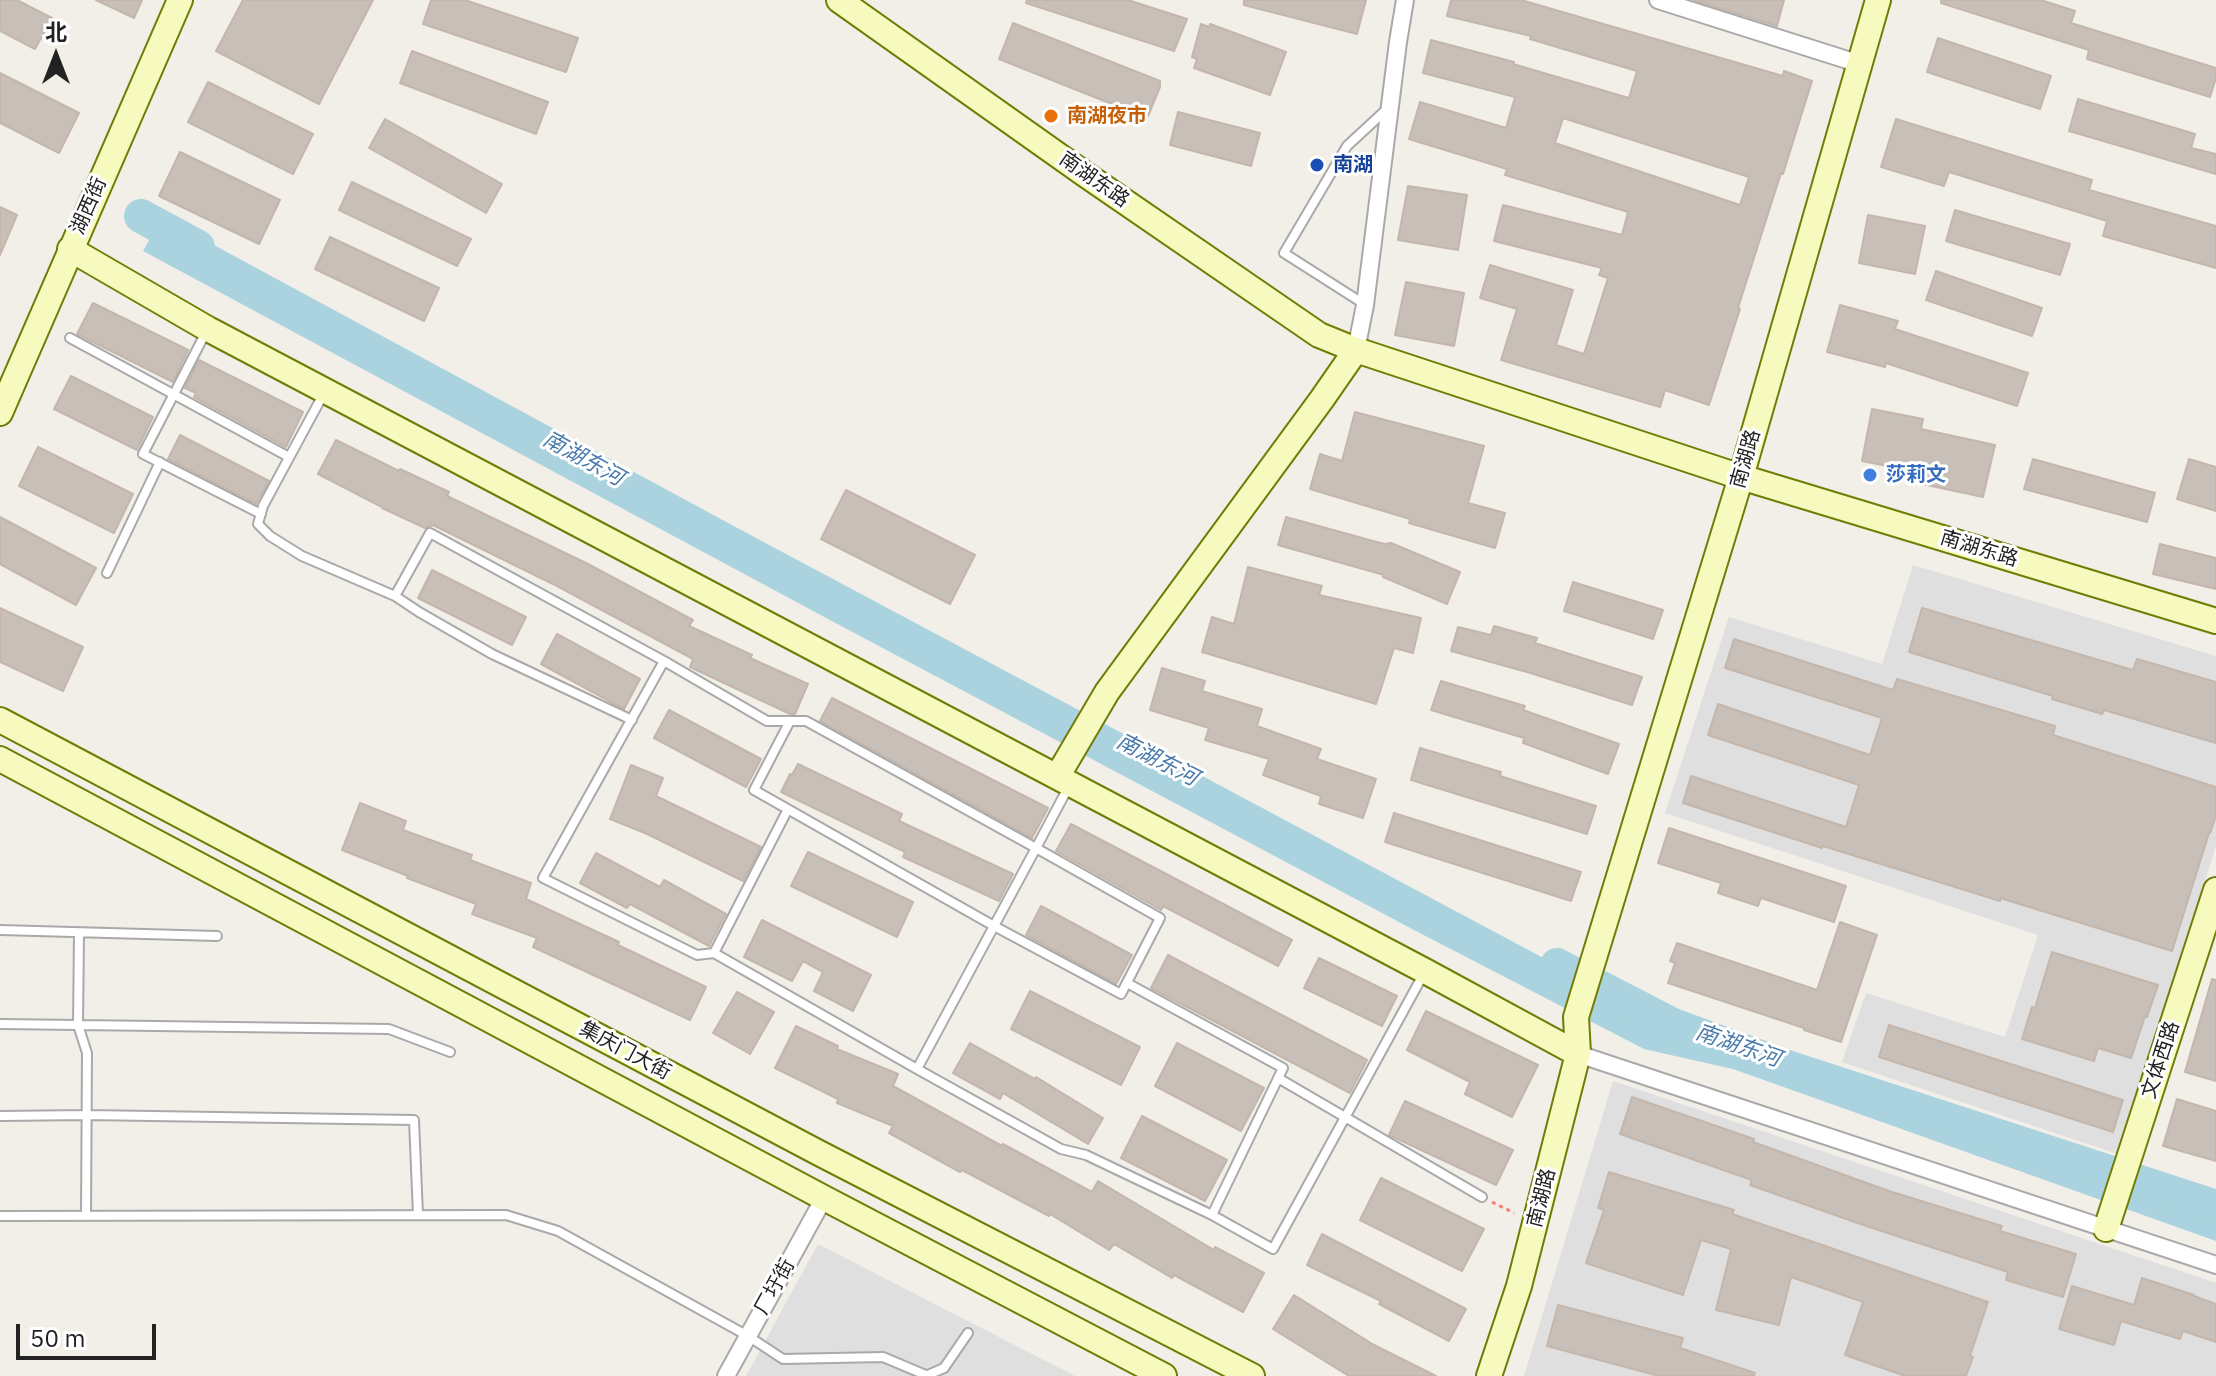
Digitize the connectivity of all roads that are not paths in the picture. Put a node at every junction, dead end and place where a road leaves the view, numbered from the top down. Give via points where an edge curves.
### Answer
1 (180, 0) edge
2 (839, 0) edge
3 (1405, 0) edge
4 (1658, 0) edge
5 (1878, 0) edge
6 (1860, 64) junction
7 (1391, 106) junction
8 (70, 249) junction
9 (1365, 305) junction
10 (208, 329) junction
11 (70, 338) dead end
12 (1356, 350) junction
13 (325, 391) junction
14 (174, 394) junction
15 (0, 413) edge
16 (289, 457) junction
17 (160, 462) junction
18 (1741, 477) junction
19 (261, 514) junction
20 (107, 573) dead end
21 (395, 596) junction
22 (2216, 621) edge
23 (664, 661) junction
24 (0, 720) edge
25 (632, 720) junction
26 (790, 721) junction
27 (0, 759) edge
28 (1064, 781) junction
29 (787, 811) junction
30 (1036, 848) junction
31 (2216, 890) edge
32 (994, 926) junction
33 (0, 930) edge
34 (79, 934) junction
35 (217, 936) dead end
36 (714, 953) junction
37 (1425, 971) junction
38 (1127, 983) junction
39 (0, 1024) edge
40 (78, 1025) junction
41 (450, 1052) dead end
42 (1578, 1054) junction
43 (917, 1069) junction
44 (1278, 1078) junction
45 (87, 1115) junction
46 (0, 1116) edge
47 (1346, 1116) junction
48 (1482, 1197) road end
49 (824, 1198) junction
50 (86, 1215) junction
51 (418, 1215) junction
52 (1212, 1215) junction
53 (0, 1216) edge
54 (2106, 1229) junction
55 (2216, 1265) edge
56 (968, 1333) dead end
57 (748, 1336) junction
58 (726, 1376) edge
59 (928, 1376) edge
60 (1164, 1376) edge
61 (1252, 1376) edge
62 (1489, 1376) edge

1 - 8 street, 湖西街
2 - 12 street, 南湖东路 via 1319,335
3 - 7 street
4 - 6 street
5 - 6 street, 南湖路
6 - 18 street, 南湖路
7 - 9 street
7 - 9 lane via 1347,146 1284,253
8 - 10 street
8 - 15 street, 湖西街
9 - 12 street
10 - 13 street
10 - 14 lane
11 - 14 lane
12 - 18 street, 南湖东路
12 - 28 street via 1107,692
13 - 16 lane
13 - 28 street
14 - 16 lane
14 - 17 lane via 143,454
16 - 19 lane
17 - 19 lane
17 - 20 lane
18 - 22 street, 南湖东路
18 - 42 street, 南湖路 via 1576,1017
19 - 21 lane via 258,524 302,556
21 - 23 lane via 430,533
21 - 25 lane via 492,654
23 - 25 lane
23 - 26 lane via 767,721
24 - 61 street, 集庆门大街
25 - 36 lane via 543,878 697,955
26 - 29 lane via 754,790
26 - 30 lane via 806,721
27 - 49 street, 集庆门大街
28 - 30 lane
28 - 37 street
29 - 32 lane
29 - 36 lane
30 - 32 lane
30 - 38 lane via 1160,918
31 - 54 street, 文体西路
32 - 38 lane via 1121,994
32 - 43 lane
33 - 34 lane
34 - 35 lane
34 - 40 lane
36 - 43 lane
37 - 42 street
37 - 47 lane
38 - 44 lane via 1283,1068
39 - 40 lane
40 - 41 lane via 389,1029
40 - 45 lane via 87,1053
42 - 54 street
42 - 62 street, 南湖路 via 1519,1286
43 - 52 lane via 1061,1149 1086,1155
44 - 47 lane
44 - 52 lane
45 - 46 lane
45 - 50 lane
45 - 51 lane via 414,1120
47 - 48 lane
47 - 52 lane via 1273,1249
49 - 57 street, 厂圩街
49 - 60 street, 集庆门大街
50 - 51 lane
50 - 53 lane
51 - 57 lane via 506,1215 558,1231
54 - 55 street
56 - 59 lane via 944,1368
57 - 58 street, 厂圩街
57 - 59 lane via 783,1359 883,1357

